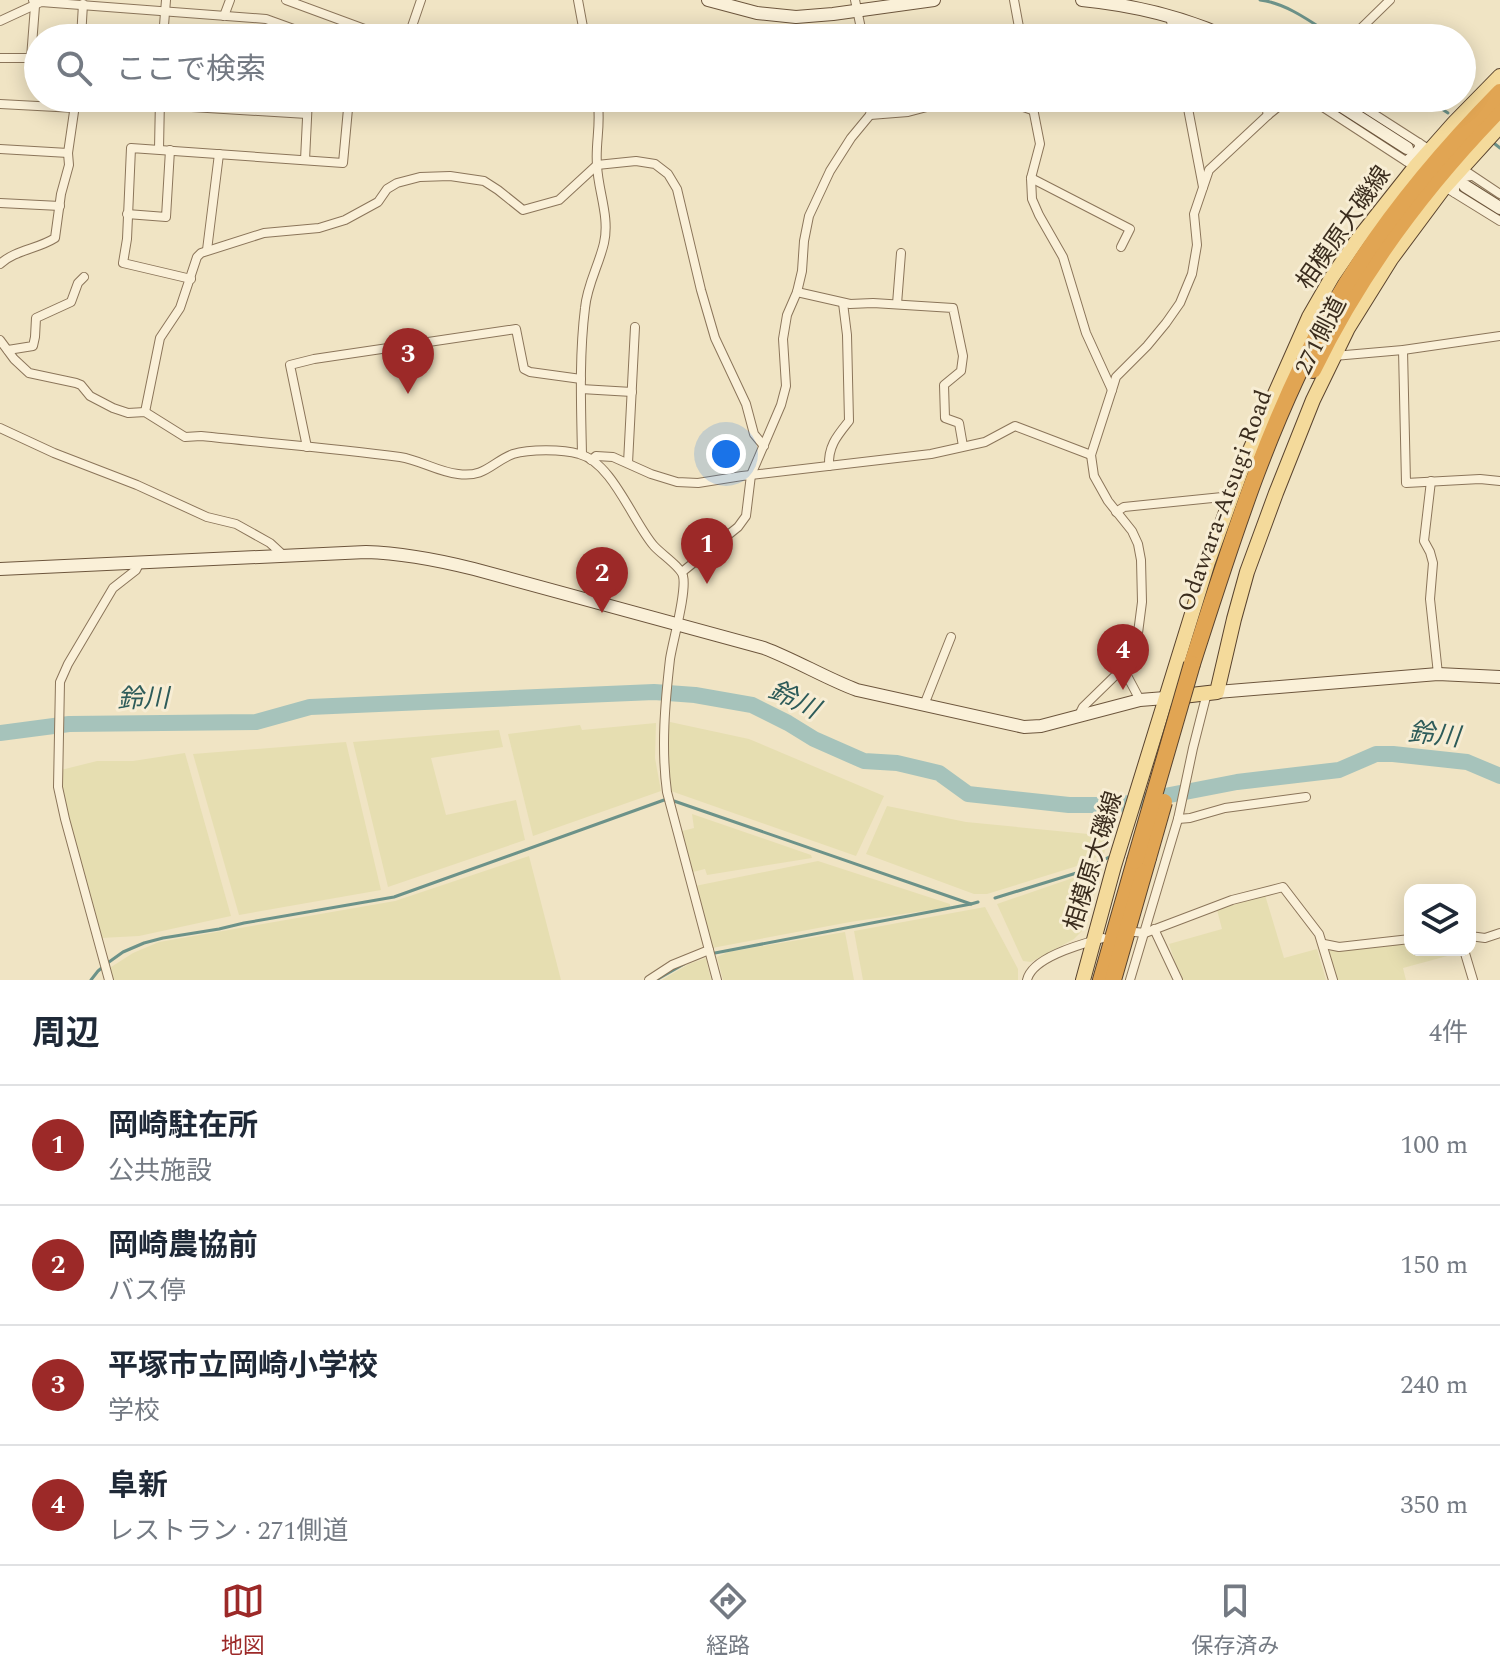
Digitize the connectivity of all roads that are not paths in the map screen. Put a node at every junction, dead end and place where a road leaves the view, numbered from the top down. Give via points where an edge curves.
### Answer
1 (166, 0) edge
2 (230, 0) edge
3 (286, 0) edge
4 (421, 0) edge
5 (578, 0) edge
6 (708, 0) edge
7 (934, 0) edge
8 (1014, 0) edge
9 (1082, 0) edge
10 (1390, 0) edge
11 (34, 3) edge
12 (83, 4) junction
13 (856, 5) edge
14 (165, 11) junction
15 (1170, 15) junction
16 (224, 16) junction
17 (0, 21) edge
18 (33, 24) edge
19 (82, 24) edge
20 (164, 24) edge
21 (280, 24) edge
22 (351, 24) edge
23 (413, 24) edge
24 (580, 24) edge
25 (1018, 24) edge
26 (1172, 24) edge
27 (1196, 24) edge
28 (1365, 24) edge
29 (0, 58) edge
30 (24, 58) edge
31 (1500, 76) edge
32 (1500, 92) edge
33 (1476, 98) edge
34 (0, 104) edge
35 (24, 104) edge
36 (1500, 109) edge
37 (75, 112) edge
38 (160, 112) edge
39 (282, 112) edge
40 (348, 112) edge
41 (598, 112) edge
42 (871, 112) edge
43 (908, 112) edge
44 (1032, 112) edge
45 (1189, 112) edge
46 (1267, 112) edge
47 (1272, 112) edge
48 (1336, 112) edge
49 (1350, 112) edge
50 (1366, 112) edge
51 (1461, 112) edge
52 (307, 114) joint
53 (870, 115) junction
54 (1268, 115) junction
55 (1500, 126) edge
56 (0, 149) edge
57 (159, 149) junction
58 (170, 150) junction
59 (68, 153) junction
60 (219, 154) junction
61 (1415, 154) junction
62 (305, 160) junction
63 (597, 165) junction
64 (1031, 178) junction
65 (1459, 182) junction
66 (1203, 187) junction
67 (1500, 194) edge
68 (0, 203) edge
69 (60, 206) junction
70 (1500, 208) edge
71 (127, 214) junction
72 (1500, 221) edge
73 (1121, 247) dead end
74 (207, 250) junction
75 (901, 253) dead end
76 (0, 264) edge
77 (84, 277) dead end
78 (191, 279) junction
79 (797, 292) junction
80 (843, 303) junction
81 (897, 304) junction
82 (635, 327) dead end
83 (1500, 336) edge
84 (0, 340) edge
85 (8, 350) junction
86 (1403, 350) junction
87 (1334, 356) junction
88 (581, 379) junction
89 (581, 389) junction
90 (1112, 390) junction
91 (632, 392) junction
92 (145, 412) junction
93 (0, 428) edge
94 (764, 446) junction
95 (963, 446) junction
96 (307, 447) junction
97 (1091, 455) junction
98 (587, 457) junction
99 (628, 463) junction
100 (829, 466) junction
101 (751, 475) junction
102 (1431, 481) junction
103 (1500, 481) edge
104 (1232, 496) junction
105 (1116, 512) junction
106 (283, 555) junction
107 (140, 562) junction
108 (0, 569) edge
109 (682, 572) junction
110 (677, 624) junction
111 (951, 637) dead end
112 (1197, 665) junction
113 (1123, 668) junction
114 (1438, 674) junction
115 (1500, 677) edge
116 (1212, 692) junction
117 (1165, 698) junction
118 (1140, 700) junction
119 (924, 705) junction
120 (1079, 715) junction
121 (1306, 797) dead end
122 (1179, 818) junction
123 (1141, 860) junction
124 (1145, 932) junction
125 (1500, 933) edge
126 (1476, 937) edge
127 (1098, 939) junction
128 (1404, 940) edge
129 (1324, 944) junction
130 (709, 950) junction
131 (1466, 956) edge
132 (109, 980) edge
133 (649, 980) edge
134 (717, 980) edge
135 (1027, 980) edge
136 (1083, 980) edge
137 (1101, 980) edge
138 (1113, 980) edge
139 (1130, 980) edge
140 (1178, 980) edge
141 (1333, 980) edge
142 (1473, 980) edge

1 - 14 street
2 - 16 street
3 - 22 street
4 - 23 street
5 - 24 street
6 - 13 street via 796,17 833,14
7 - 13 street
8 - 25 street
9 - 15 street
10 - 28 street
11 - 12 street
11 - 17 street
11 - 18 street
12 - 14 street
12 - 19 street
14 - 16 street
14 - 20 street
15 - 26 street
15 - 27 street
16 - 21 street
29 - 30 street
31 - 33 main road, 相模原大磯線
32 - 112 highway, Odawara-Atsugi Road via 1423,177 1332,307 1255,476
34 - 35 street
36 - 112 highway, Odawara-Atsugi Road via 1431,185 1344,311 1291,414
37 - 59 street
38 - 57 street
39 - 52 street
40 - 62 street via 343,163
41 - 63 street
42 - 53 street
43 - 53 street
44 - 64 street via 1040,144
45 - 66 street
46 - 54 street
47 - 54 street
48 - 61 street
49 - 61 street
50 - 61 street
51 - 61 main road, 相模原大磯線
52 - 62 street
53 - 79 street via 830,171 809,216
54 - 66 street via 1209,170
55 - 65 main road, 271側道
56 - 59 street
57 - 58 street
57 - 71 street via 131,148
58 - 60 street
58 - 71 street via 166,217
59 - 69 street
60 - 62 street
60 - 74 street
61 - 104 main road, 相模原大磯線 via 1309,317
63 - 74 street via 559,200 523,210 484,181 420,177 397,183 378,202 345,220 264,233
63 - 88 street via 604,243 584,310
63 - 94 street via 655,164 677,189 715,338 754,434
64 - 73 street via 1130,229
64 - 90 street via 1032,199 1063,257 1086,333
65 - 67 street
65 - 70 street
65 - 72 street
65 - 87 main road, 271側道 via 1368,294
66 - 90 street via 1194,214 1197,245 1192,274 1180,303 1116,377
68 - 69 street
69 - 76 street via 55,238
71 - 78 street via 123,263
74 - 78 street via 197,257
75 - 81 street
77 - 85 street via 71,302 36,318 33,346
78 - 92 street via 160,338
79 - 80 street
79 - 94 street via 783,339 786,386
80 - 81 street
80 - 100 street via 849,421 833,441
81 - 95 street via 953,308 963,356 961,371 944,385 944,407 945,418 959,423
82 - 91 street
83 - 86 street
84 - 85 street
85 - 92 street via 29,373 76,383 113,408
86 - 87 street
86 - 102 street via 1406,483
87 - 116 main road, 271側道 via 1252,559
88 - 89 street
88 - 96 street via 524,369 516,329 302,362 290,365
89 - 91 street
89 - 98 street
90 - 97 street
91 - 99 street
92 - 96 street via 185,437
93 - 106 street via 207,517 236,524
94 - 101 street
95 - 97 street via 985,442 1015,426
95 - 100 street
96 - 98 street via 403,458 458,474 489,470 516,453 560,451
97 - 105 street via 1094,476
98 - 99 street
98 - 109 street via 609,476 653,544
99 - 101 street via 677,482
100 - 101 street
101 - 109 street via 746,516
102 - 103 street
102 - 114 street via 1423,532 1433,563 1430,599
104 - 105 street
104 - 117 main road, 相模原大磯線
105 - 113 street via 1132,531 1141,560 1138,633
106 - 107 street
106 - 110 street via 366,552 431,558
107 - 108 street
107 - 132 street via 113,588 60,682 58,787
109 - 110 street
110 - 119 street via 764,648 857,690
110 - 130 street via 665,716 667,792
111 - 119 street
112 - 123 highway, Odawara-Atsugi Road, bridge
113 - 118 street
113 - 120 street
114 - 115 street
114 - 116 street
116 - 117 main road
116 - 122 street
117 - 118 street
117 - 127 main road, 相模原大磯線 via 1114,866
118 - 120 street
119 - 120 street via 1024,727
121 - 122 street
122 - 124 street
123 - 137 highway, Odawara-Atsugi Road
123 - 138 highway, Odawara-Atsugi Road
124 - 129 street via 1283,887
124 - 139 street
124 - 140 street
125 - 126 street
127 - 135 street via 1037,964
127 - 136 main road, 相模原大磯線
128 - 129 street
129 - 141 street
130 - 133 street
130 - 134 street
131 - 142 street

